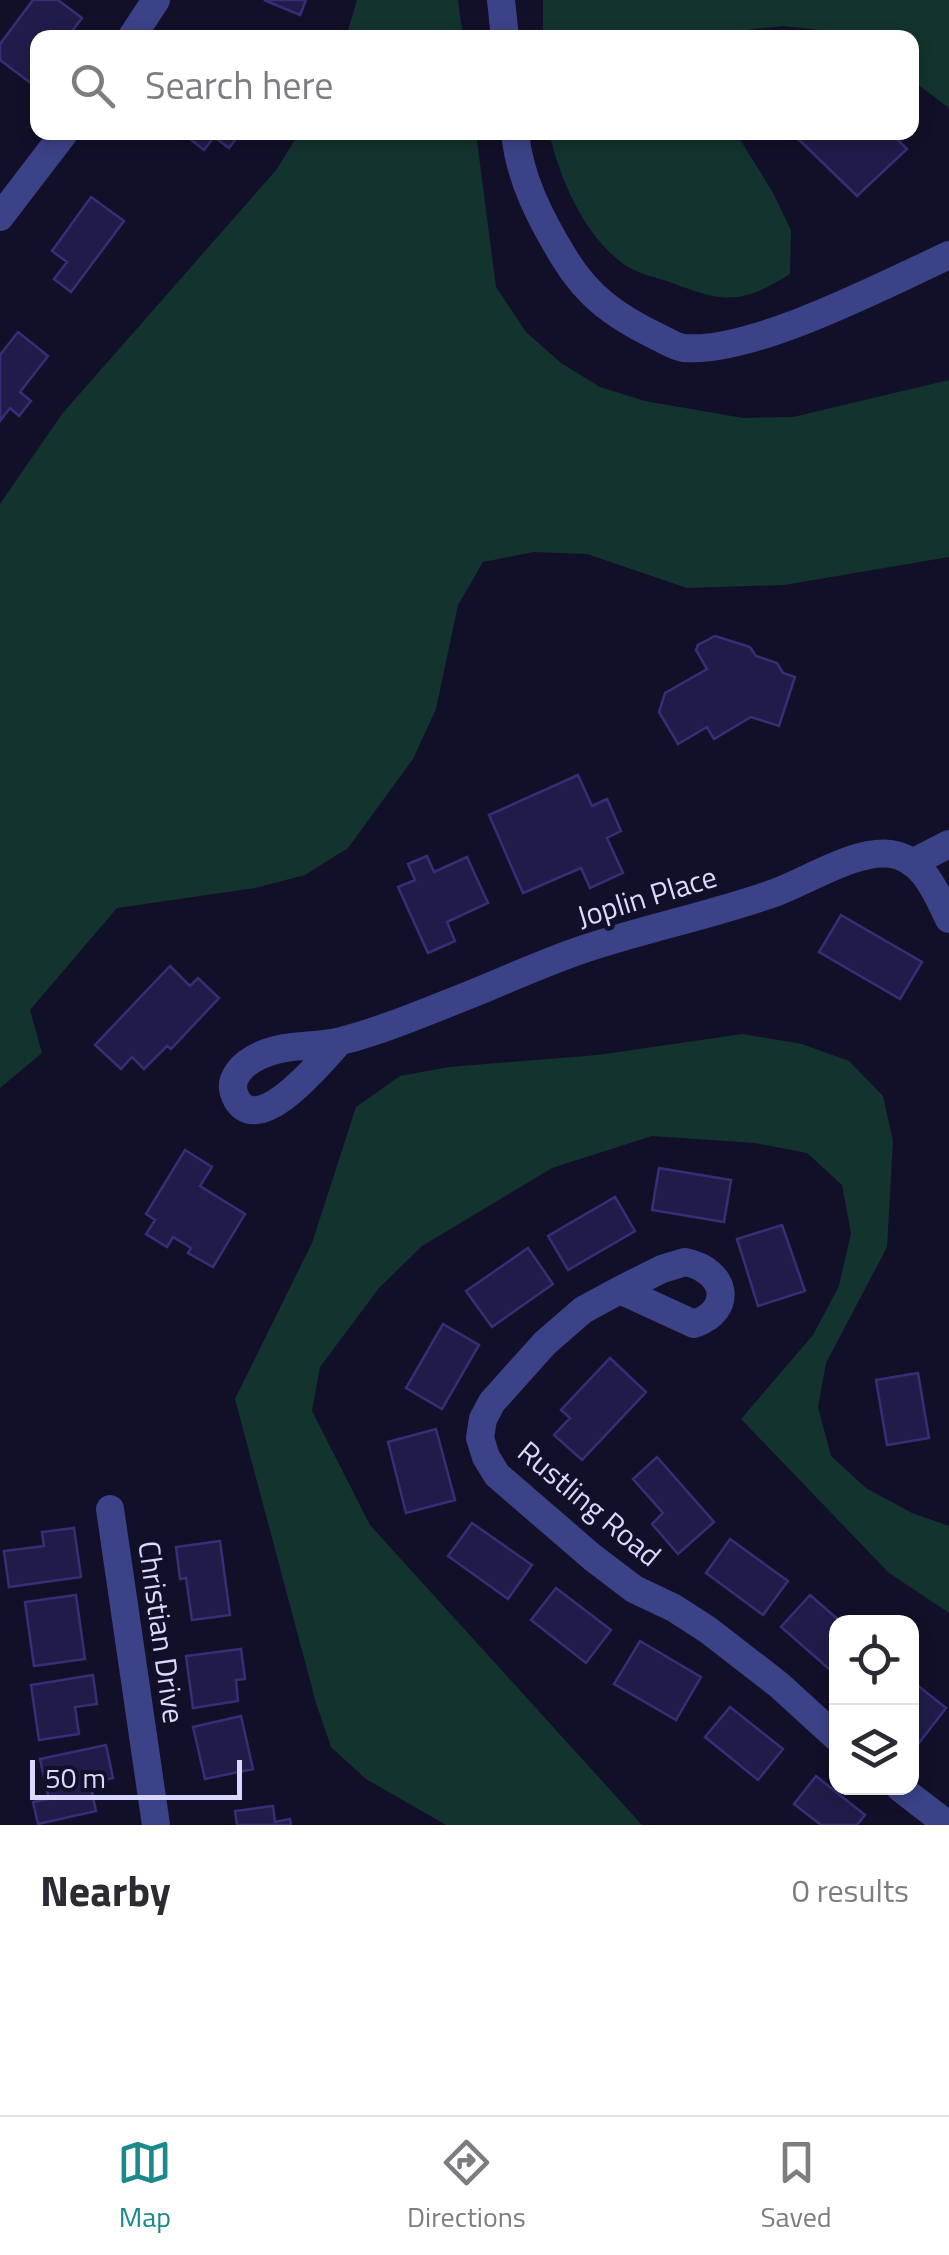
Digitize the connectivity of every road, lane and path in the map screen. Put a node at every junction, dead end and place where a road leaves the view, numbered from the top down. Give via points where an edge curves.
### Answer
1 (156, 0) edge
2 (501, 0) edge
3 (136, 30) edge
4 (504, 30) edge
5 (59, 140) edge
6 (515, 140) edge
7 (0, 217) edge
8 (949, 256) edge
9 (949, 844) edge
10 (912, 863) junction
11 (949, 919) edge
12 (340, 1042) dead end
13 (620, 1290) dead end
14 (110, 1508) dead end
15 (829, 1731) edge
16 (909, 1795) edge
17 (156, 1825) edge
18 (948, 1825) edge

1 - 3 street
2 - 4 street
5 - 7 street
6 - 8 street via 541,221 576,277 616,317 681,348 734,345
9 - 10 street
10 - 11 street via 928,877
10 - 12 street, Joplin Place via 893,854 856,860 776,892 580,950
13 - 15 street, Rustling Road via 582,1310 492,1402 480,1438 486,1457 592,1557 708,1630
14 - 17 street, Christian Drive
16 - 18 street

